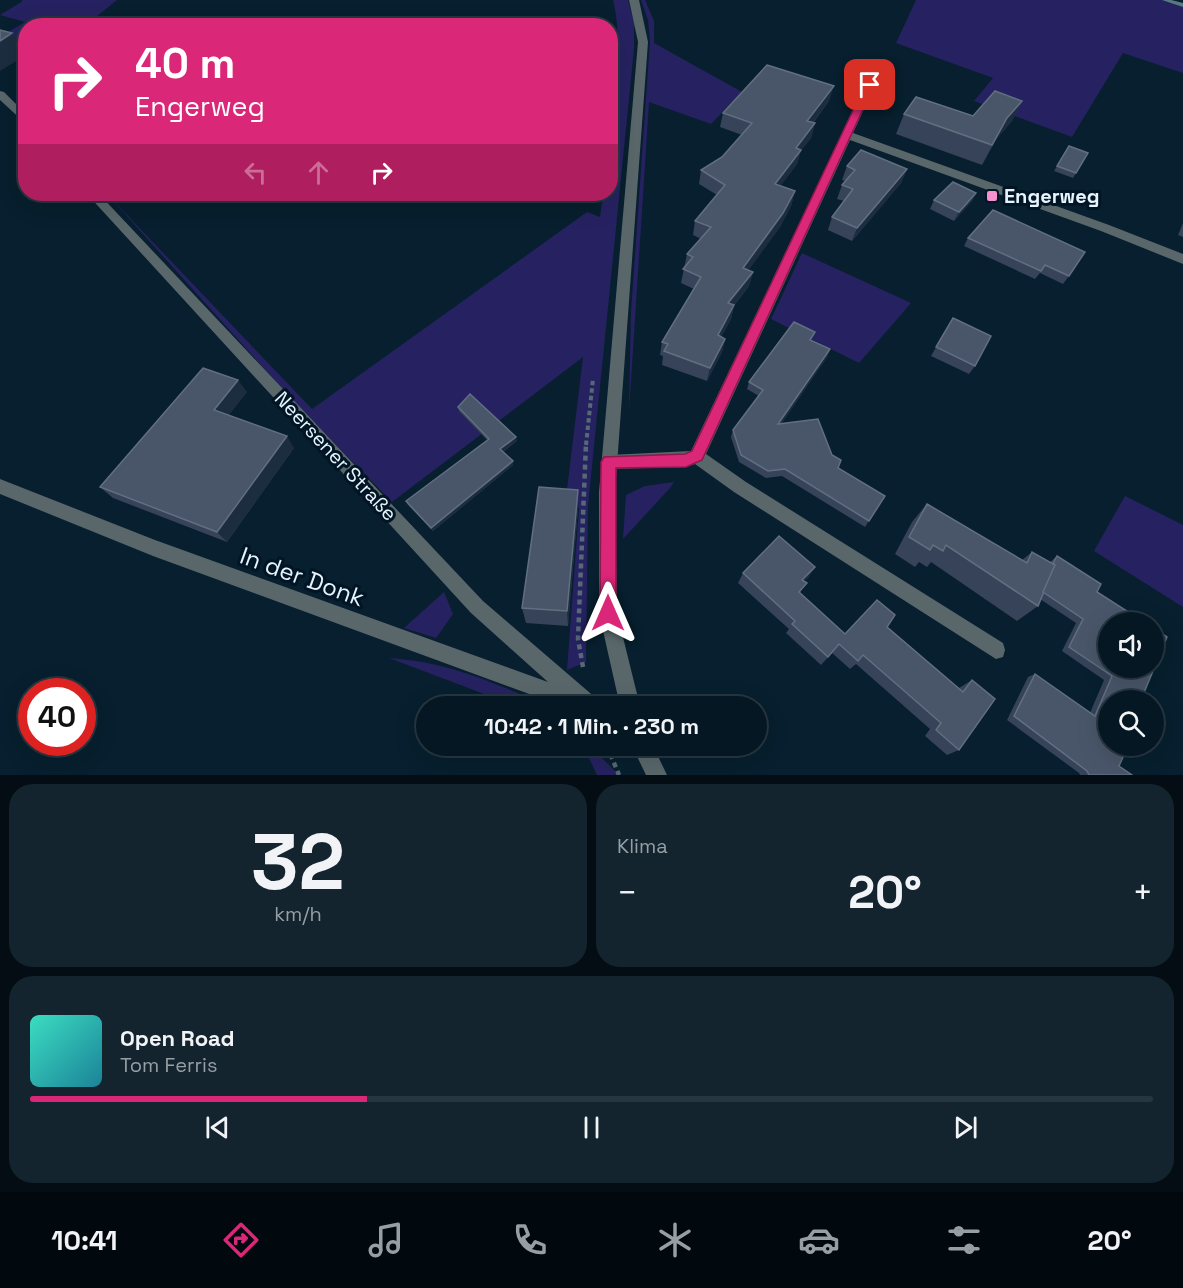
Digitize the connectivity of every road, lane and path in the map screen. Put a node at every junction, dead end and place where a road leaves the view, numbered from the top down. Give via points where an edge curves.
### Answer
1 (634, 0) edge
2 (870, 85) dead end
3 (0, 94) edge
4 (18, 113) edge
5 (847, 135) junction
6 (100, 201) edge
7 (1183, 259) edge
8 (697, 456) junction
9 (609, 462) junction
10 (0, 486) edge
11 (996, 650) dead end
12 (562, 696) edge
13 (579, 696) edge
14 (628, 696) edge
15 (611, 756) edge
16 (647, 756) edge
17 (619, 775) edge
18 (657, 775) edge

1 - 9 street via 643,42
2 - 5 street
3 - 4 street
5 - 7 street
5 - 8 street
6 - 13 street, Neersener Straße via 477,607
8 - 9 street via 686,460
8 - 11 street
9 - 14 street via 608,613
10 - 12 street, In der Donk via 153,548
15 - 17 path
16 - 18 street

